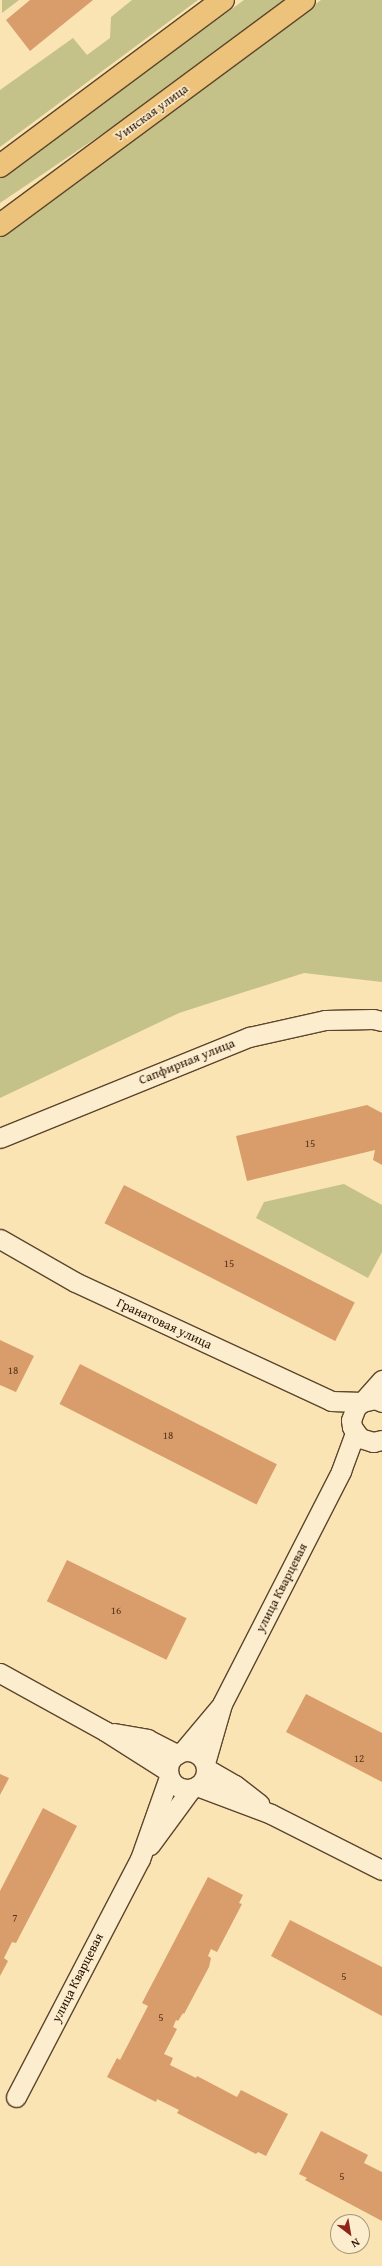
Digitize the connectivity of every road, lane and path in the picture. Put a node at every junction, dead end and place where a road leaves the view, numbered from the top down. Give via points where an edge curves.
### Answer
1 (304, 0) edge
2 (222, 1) edge
3 (87, 162) junction
4 (0, 166) edge
5 (0, 214) edge
6 (0, 225) edge
7 (382, 1021) edge
8 (0, 1138) edge
9 (0, 1239) edge
10 (382, 1380) edge
11 (331, 1401) junction
12 (362, 1402) junction
13 (382, 1402) edge
14 (353, 1430) junction
15 (379, 1441) edge
16 (341, 1471) junction
17 (0, 1673) edge
18 (222, 1704) junction
19 (105, 1731) junction
20 (180, 1753) junction
21 (206, 1766) junction
22 (169, 1774) junction
23 (194, 1788) junction
24 (271, 1814) junction
25 (140, 1859) junction
26 (382, 1870) edge
27 (16, 2098) dead end

1 - 3 main road, Уинская улица
2 - 4 main road
3 - 5 main road via 39,187
3 - 6 main road, Уинская улица
7 - 8 street, Сапфирная улица via 324,1020 250,1037
9 - 11 street, Гранатовая улица via 75,1282
10 - 12 street
11 - 12 street, Гранатовая улица
11 - 14 street, Гранатовая улица
12 - 13 street, Гранатовая улица via 375,1399
12 - 14 street via 353,1413
14 - 15 street via 360,1438
14 - 16 street
15 - 16 street
16 - 18 street, улица Кварцевая
17 - 19 street
18 - 20 street
18 - 21 street
19 - 20 street via 147,1739
19 - 22 street
20 - 21 street via 196,1753
20 - 22 street via 172,1758
21 - 23 street via 202,1782
21 - 24 street
22 - 23 street via 178,1787
22 - 25 street
23 - 24 street
23 - 25 street
24 - 26 street
25 - 27 street, улица Кварцевая

